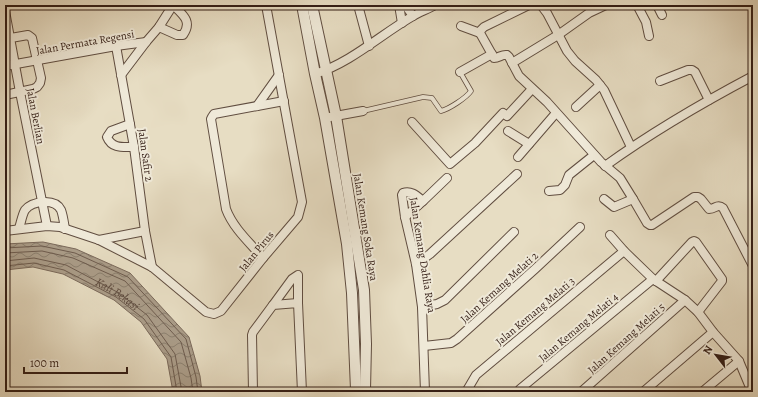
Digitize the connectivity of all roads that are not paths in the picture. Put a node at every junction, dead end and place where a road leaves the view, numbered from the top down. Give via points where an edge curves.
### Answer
1 (173, 5) edge
2 (266, 5) edge
3 (302, 5) edge
4 (312, 5) edge
5 (358, 5) edge
6 (400, 5) edge
7 (405, 5) edge
8 (435, 5) edge
9 (528, 5) edge
10 (541, 5) edge
11 (606, 5) edge
12 (637, 5) edge
13 (657, 5) edge
14 (5, 11) edge
15 (662, 15) dead end
16 (413, 16) junction
17 (402, 23) junction
18 (461, 26) dead end
19 (159, 27) junction
20 (480, 33) junction
21 (558, 35) junction
22 (649, 36) dead end
23 (7, 38) edge
24 (146, 42) junction
25 (116, 46) junction
26 (370, 46) junction
27 (492, 54) junction
28 (37, 61) junction
29 (512, 62) junction
30 (15, 64) junction
31 (5, 66) edge
32 (326, 71) junction
33 (460, 72) joint
34 (315, 74) junction
35 (121, 75) junction
36 (279, 75) junction
37 (753, 76) edge
38 (660, 81) dead end
39 (600, 85) junction
40 (532, 89) junction
41 (20, 92) junction
42 (5, 95) edge
43 (709, 100) junction
44 (284, 101) junction
45 (258, 106) junction
46 (576, 107) dead end
47 (363, 111) joint
48 (556, 113) junction
49 (330, 117) junction
50 (412, 122) dead end
51 (130, 124) junction
52 (508, 131) dead end
53 (529, 144) junction
54 (631, 147) junction
55 (134, 148) junction
56 (594, 154) junction
57 (518, 157) dead end
58 (605, 166) junction
59 (517, 174) dead end
60 (447, 178) dead end
61 (549, 191) dead end
62 (604, 199) dead end
63 (633, 199) junction
64 (423, 201) junction
65 (42, 202) junction
66 (405, 216) junction
67 (47, 226) junction
68 (580, 227) dead end
69 (19, 228) junction
70 (65, 228) junction
71 (5, 231) edge
72 (145, 231) junction
73 (514, 232) dead end
74 (610, 235) dead end
75 (99, 240) junction
76 (624, 251) junction
77 (263, 258) junction
78 (416, 264) junction
79 (753, 266) edge
80 (152, 267) junction
81 (654, 280) junction
82 (685, 300) junction
83 (298, 303) junction
84 (273, 305) junction
85 (422, 306) junction
86 (698, 312) junction
87 (713, 332) junction
88 (424, 346) junction
89 (739, 361) junction
90 (361, 391) edge
91 (253, 392) edge
92 (302, 392) edge
93 (425, 392) edge
94 (466, 392) edge
95 (518, 392) edge
96 (581, 392) edge
97 (643, 392) edge
98 (702, 392) edge
99 (752, 392) edge

1 - 19 street, Jalan Permata Regensi
1 - 19 street via 186,18 186,31 183,35 177,35
2 - 36 street, Jalan Pirus
3 - 34 street, Jalan Kemang Soka Raya
4 - 32 street, Jalan Kemang Soka Raya
5 - 26 street
6 - 17 street
7 - 16 street
8 - 16 street
9 - 20 street via 484,27
10 - 21 street
11 - 21 street via 589,13
12 - 22 street via 646,22
13 - 15 street
14 - 23 street, Jalan Berlian
16 - 17 street
17 - 26 street
18 - 20 street
19 - 24 street, Jalan Permata Regensi
20 - 27 street
21 - 29 street
21 - 39 street via 575,61
23 - 28 street via 28,35 31,37
23 - 30 street, Jalan Berlian
24 - 25 street, Jalan Permata Regensi
24 - 35 street
25 - 28 street, Jalan Permata Regensi
25 - 35 street, Jalan Safir 2
26 - 32 street
27 - 29 street via 494,58 507,55
27 - 33 street
28 - 30 street, Jalan Permata Regensi
28 - 41 street via 42,78 39,85
29 - 40 street via 519,76
30 - 31 street, Jalan Permata Regensi
30 - 41 street, Jalan Berlian
32 - 34 street
32 - 49 street, Jalan Kemang Soka Raya
33 - 47 lane via 471,91 444,110 440,111 432,98 423,97
34 - 49 street, Jalan Kemang Soka Raya
35 - 51 street, Jalan Safir 2
36 - 44 street, Jalan Pirus
36 - 45 street
37 - 43 street
38 - 43 street via 692,70
39 - 46 street
39 - 54 street
40 - 48 street
40 - 50 street via 507,116 503,113 475,143 450,164
41 - 42 street
41 - 65 street, Jalan Berlian
43 - 54 street
44 - 45 street
44 - 77 street, Jalan Pirus via 302,202 298,217
45 - 77 street via 214,114 211,119 226,209 237,229
47 - 49 street
48 - 53 street
48 - 56 street
49 - 90 street, Jalan Kemang Soka Raya via 347,244
51 - 55 street, Jalan Safir 2
51 - 55 street via 111,131 107,137 116,146
52 - 53 street
53 - 57 street
54 - 58 street
55 - 72 street, Jalan Safir 2
56 - 58 street
56 - 61 street via 569,175 560,190
58 - 63 street via 620,178
59 - 78 street
60 - 64 street
62 - 63 street via 614,207
63 - 79 street via 644,220 650,225 694,198 701,199 709,209 721,206
64 - 66 street
64 - 66 street, Jalan Kemang Dahlia Raya via 411,192 403,193
65 - 67 street, Jalan Berlian
65 - 69 street via 25,210
65 - 70 street via 56,204 61,210
66 - 78 street, Jalan Kemang Dahlia Raya
67 - 69 street, Jalan Pirus
67 - 70 street, Jalan Pirus
68 - 88 street, Jalan Kemang Melati 2 via 457,339 450,343
69 - 71 street, Jalan Pirus
70 - 75 street, Jalan Pirus
72 - 75 street
72 - 80 street, Jalan Safir 2
73 - 85 street via 445,300
74 - 76 street
75 - 80 street, Jalan Pirus
76 - 81 street
76 - 94 street, Jalan Kemang Melati 3 via 476,375
77 - 80 street, Jalan Pirus via 221,311 214,314 206,312
78 - 85 street, Jalan Kemang Dahlia Raya
81 - 82 street
81 - 86 street, Jalan Kemang Melati 4 via 692,242 696,242 722,278
81 - 95 street, Jalan Kemang Melati 4
82 - 86 street
82 - 96 street, Jalan Kemang Melati 5
83 - 84 street
83 - 84 street via 298,275 292,279
83 - 92 street
84 - 91 street via 252,335
85 - 88 street, Jalan Kemang Dahlia Raya
86 - 87 street
87 - 89 street
87 - 97 street
88 - 93 street, Jalan Kemang Dahlia Raya
89 - 98 street
89 - 99 street

